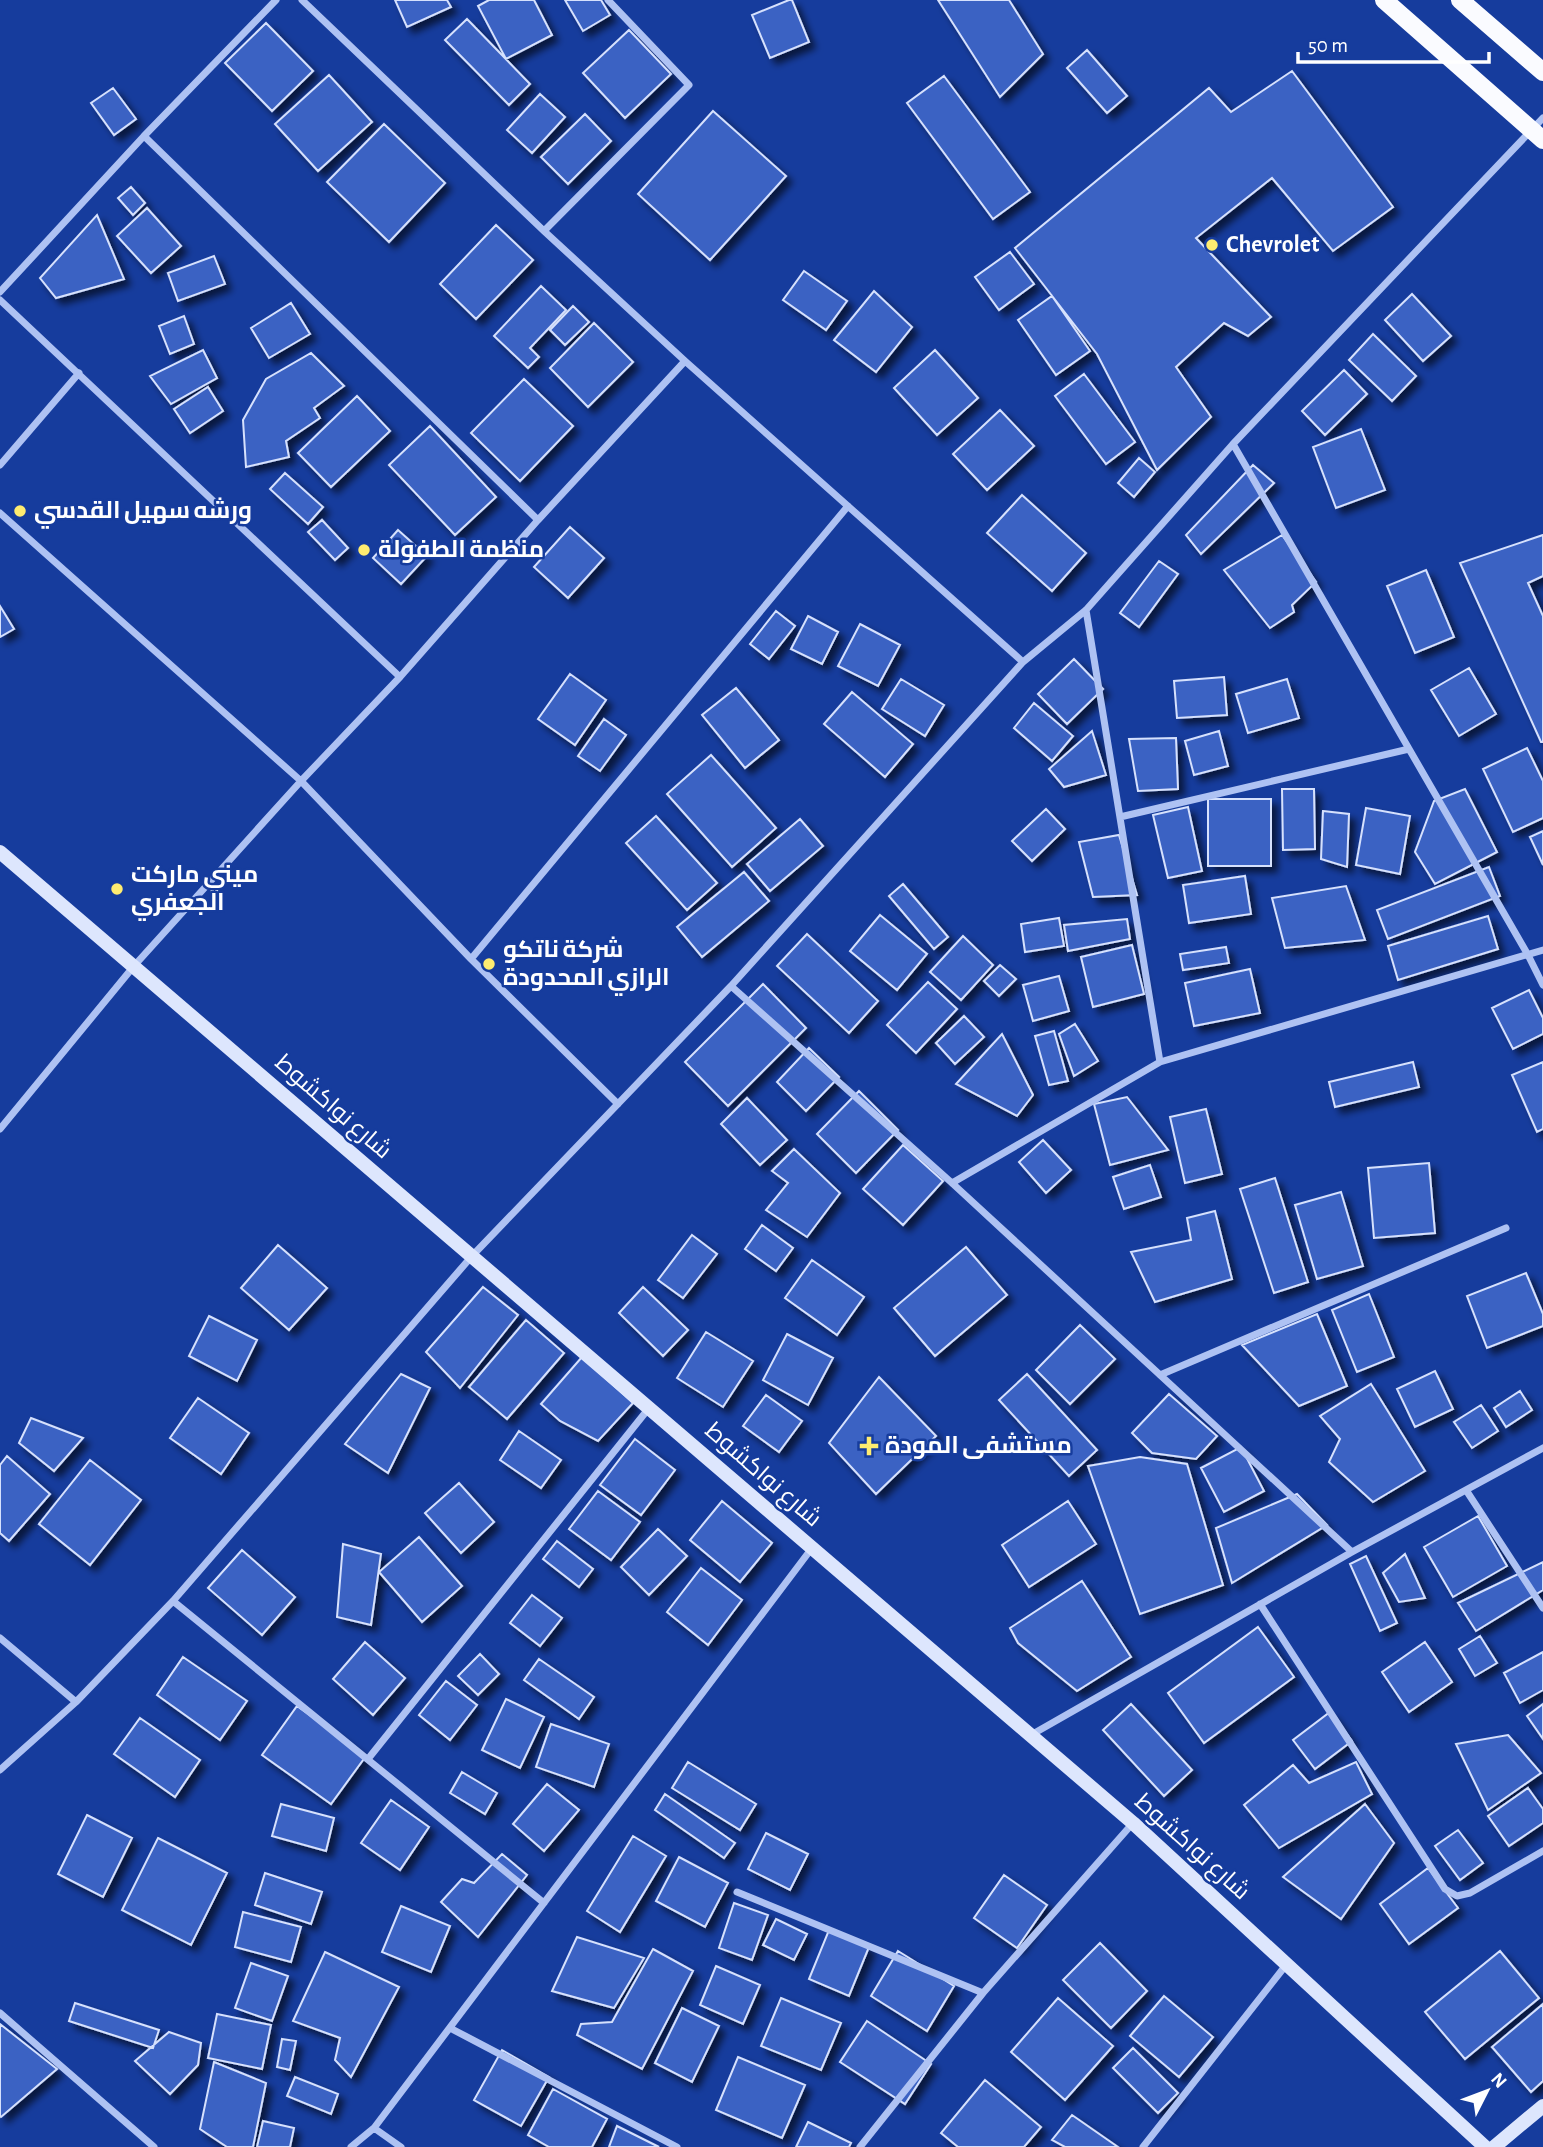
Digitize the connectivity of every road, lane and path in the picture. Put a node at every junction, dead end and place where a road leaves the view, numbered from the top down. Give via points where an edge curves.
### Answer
1 (276, 0) edge
2 (302, 0) edge
3 (608, 0) edge
4 (1384, 0) edge
5 (1460, 0) edge
6 (1543, 72) edge
7 (1539, 129) edge
8 (144, 136) junction
9 (544, 230) junction
10 (0, 292) edge
11 (0, 300) edge
12 (685, 361) junction
13 (79, 373) junction
14 (1233, 444) junction
15 (0, 465) edge
16 (848, 506) junction
17 (0, 513) edge
18 (538, 520) junction
19 (1086, 610) junction
20 (1023, 662) junction
21 (400, 677) junction
22 (1409, 749) junction
23 (301, 781) junction
24 (1119, 817) junction
25 (0, 852) edge
26 (1543, 950) edge
27 (1528, 955) junction
28 (471, 960) junction
29 (134, 966) junction
30 (1543, 985) edge
31 (731, 986) junction
32 (1160, 1062) junction
33 (618, 1104) junction
34 (0, 1129) edge
35 (952, 1183) junction
36 (1506, 1228) dead end
37 (472, 1256) junction
38 (1160, 1375) junction
39 (649, 1408) junction
40 (1543, 1448) edge
41 (1466, 1490) junction
42 (812, 1547) junction
43 (1352, 1552) junction
44 (173, 1601) junction
45 (1260, 1604) junction
46 (1543, 1608) edge
47 (0, 1638) edge
48 (76, 1702) junction
49 (1031, 1735) junction
50 (368, 1759) junction
51 (0, 1770) edge
52 (1133, 1823) junction
53 (1543, 1851) edge
54 (737, 1892) dead end
55 (544, 1903) junction
56 (1286, 1965) junction
57 (983, 1993) junction
58 (0, 2013) edge
59 (450, 2028) junction
60 (1543, 2106) edge
61 (374, 2128) junction
62 (154, 2147) edge
63 (351, 2147) edge
64 (401, 2147) edge
65 (677, 2147) edge
66 (860, 2147) edge
67 (1143, 2147) edge
68 (1485, 2147) edge
69 (1494, 2147) edge

1 - 8 street
2 - 9 street
3 - 9 street via 689,85
4 - 7 main road
5 - 6 main road
7 - 14 street
8 - 10 street
8 - 18 street
9 - 12 street
11 - 13 street
12 - 16 street
12 - 18 street
13 - 15 street
13 - 21 street
14 - 19 street
14 - 22 street
16 - 20 street
16 - 28 street
17 - 23 street
18 - 21 street
19 - 20 street
19 - 24 street
20 - 31 street
21 - 23 street
22 - 24 street
22 - 27 street
23 - 28 street
23 - 29 street
24 - 32 street
25 - 29 street, شارع نواكشوط
26 - 27 street
27 - 30 street
27 - 32 street
28 - 33 street
29 - 34 street
29 - 37 street, شارع نواكشوط
31 - 33 street
31 - 35 street
32 - 35 street
33 - 37 street
35 - 38 street
36 - 38 street
37 - 39 street, شارع نواكشوط
37 - 44 street
38 - 43 street
39 - 42 street, شارع نواكشوط
39 - 50 street
40 - 41 street
41 - 43 street
41 - 46 street
42 - 49 street, شارع نواكشوط
42 - 55 street
43 - 45 street
44 - 48 street
44 - 50 street
45 - 49 street
45 - 53 street via 1445,1889 1457,1896 1471,1893
47 - 48 street
48 - 51 street
49 - 52 street, شارع نواكشوط
50 - 55 street
52 - 56 street, شارع نواكشوط
52 - 57 street
54 - 57 street
55 - 59 street
56 - 67 street
56 - 68 street, شارع نواكشوط
57 - 66 street
58 - 62 street
59 - 61 street
59 - 65 street
60 - 69 street
61 - 63 street
61 - 64 street

